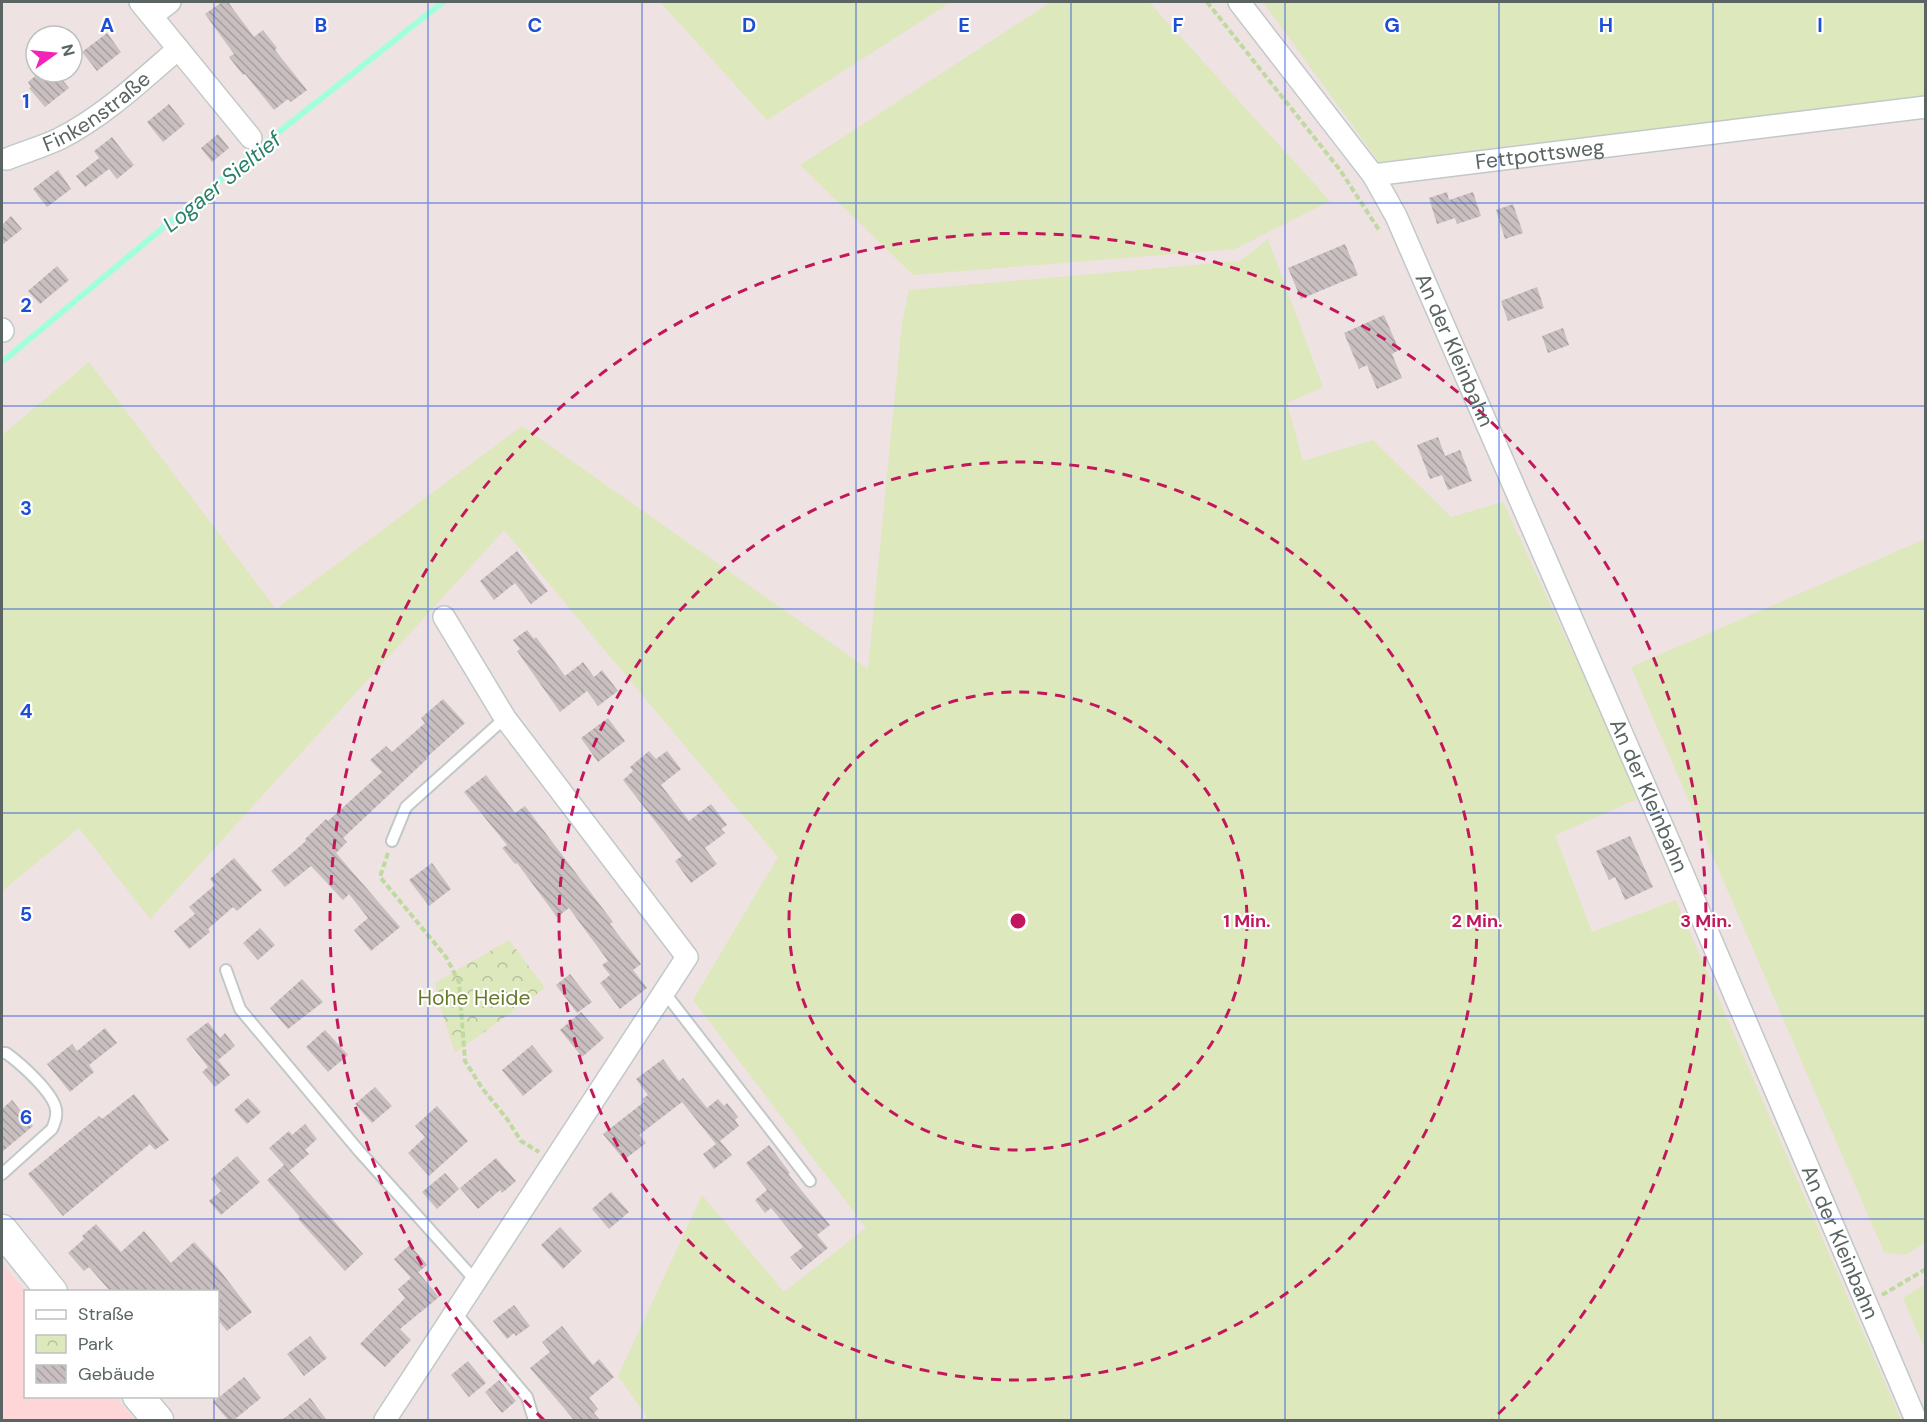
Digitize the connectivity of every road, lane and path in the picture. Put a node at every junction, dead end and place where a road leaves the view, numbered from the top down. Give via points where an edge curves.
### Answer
1 (170, 2) edge
2 (1207, 2) edge
3 (1239, 2) edge
4 (146, 9) edge
5 (178, 49) junction
6 (1926, 107) edge
7 (251, 138) dead end
8 (7, 159) dead end
9 (1373, 175) junction
10 (1383, 237) dead end
11 (444, 617) dead end
12 (505, 718) junction
13 (392, 842) joint
14 (226, 970) dead end
15 (665, 993) junction
16 (2, 1053) edge
17 (555, 1159) junction
18 (2, 1174) edge
19 (810, 1181) dead end
20 (2, 1230) edge
21 (1926, 1269) edge
22 (475, 1280) junction
23 (50, 1290) edge
24 (1867, 1305) junction
25 (456, 1313) junction
26 (140, 1398) edge
27 (158, 1420) edge
28 (385, 1420) edge
29 (534, 1420) edge
30 (1916, 1420) edge

1 - 4 street
2 - 10 path via 1340,170
3 - 9 street
4 - 5 street
5 - 7 street
5 - 8 street, Finkenstraße via 86,122 59,138
6 - 9 street, Fettpottsweg
9 - 24 street, An der Kleinbahn via 1396,216 1456,352
11 - 12 street
12 - 13 lane via 406,807
12 - 15 street via 687,957
13 - 17 path via 380,878 446,957 459,982 465,1061 521,1141
14 - 22 lane via 240,1009 359,1151
15 - 17 street
15 - 19 lane
16 - 18 lane via 14,1059 50,1095 57,1114 52,1129
17 - 22 street
20 - 23 street
21 - 24 path
22 - 25 street
24 - 30 street, An der Kleinbahn
25 - 28 street
25 - 29 lane via 527,1397
26 - 27 street

